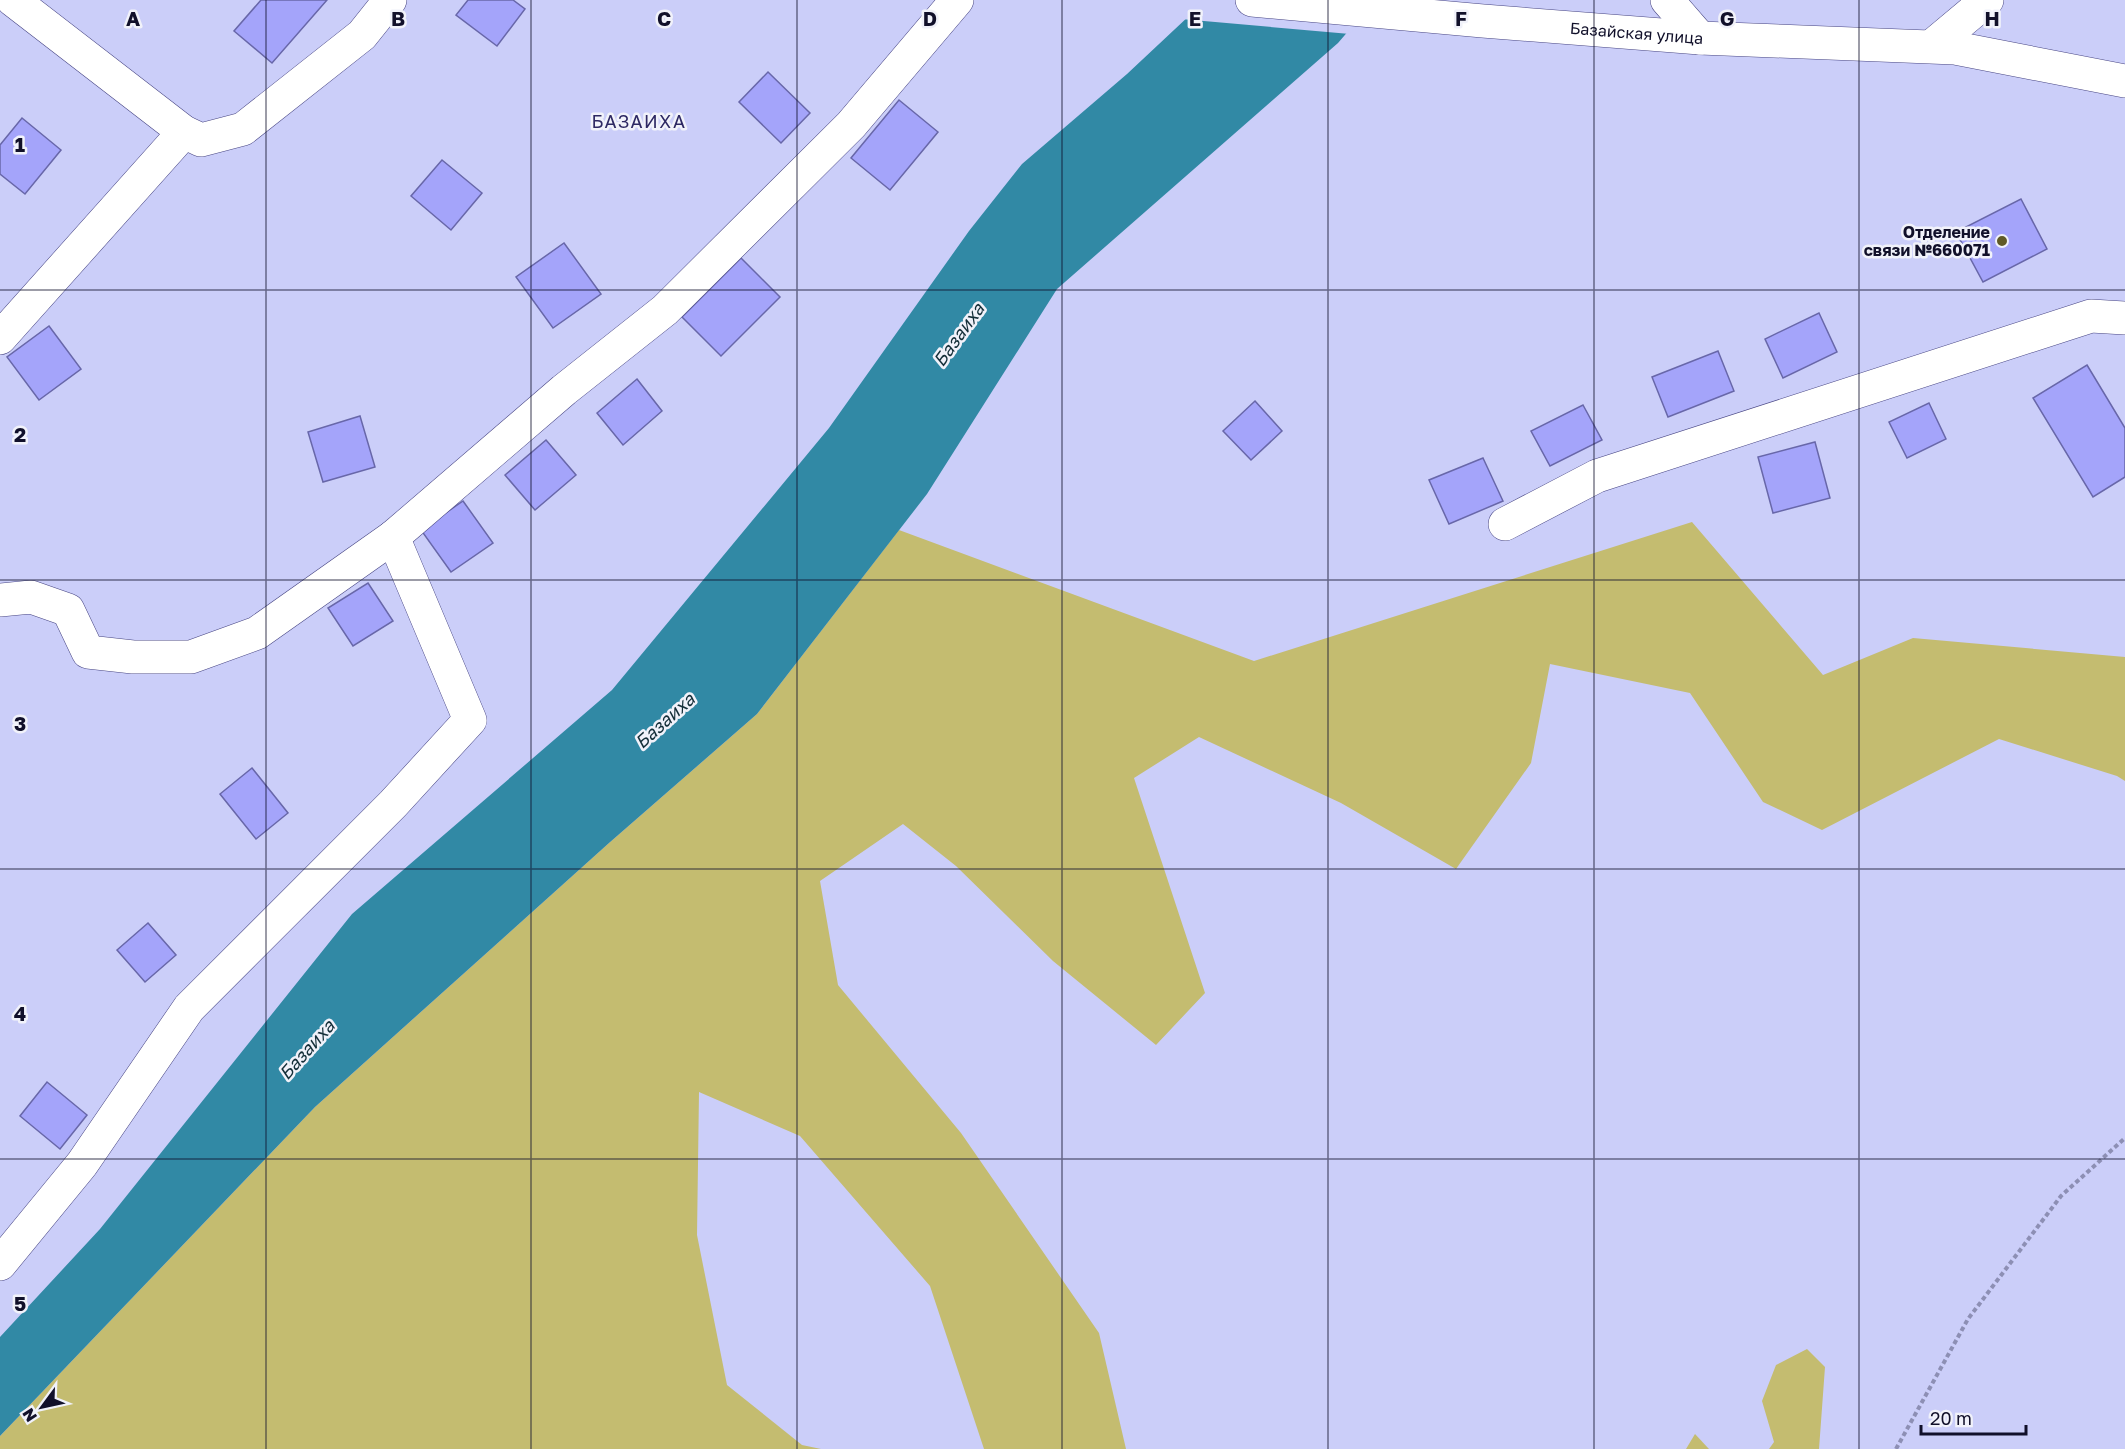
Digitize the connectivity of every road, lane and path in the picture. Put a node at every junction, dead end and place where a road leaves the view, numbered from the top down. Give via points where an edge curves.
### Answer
1 (13, 0) edge
2 (390, 0) edge
3 (957, 0) edge
4 (1252, 0) edge
5 (1667, 0) edge
6 (1987, 0) edge
7 (1700, 38) junction
8 (1932, 46) junction
9 (2125, 81) edge
10 (184, 132) junction
11 (2125, 318) edge
12 (0, 338) edge
13 (1505, 524) dead end
14 (393, 537) junction
15 (0, 600) edge
16 (2125, 1138) edge
17 (0, 1264) edge
18 (1896, 1449) edge

1 - 10 street
2 - 10 street via 362,35 243,129 201,140
3 - 14 street via 851,125 665,310 564,390
4 - 7 street, Базайская улица
5 - 7 street
6 - 8 street
7 - 8 street, Базайская улица
8 - 9 street, Базайская улица
10 - 12 street
11 - 13 street via 2091,316 1596,476
14 - 15 street via 257,633 191,657 88,652 68,610 31,597
14 - 17 street via 470,720 393,804 189,1008 82,1164
16 - 18 path via 2061,1196 1968,1319

